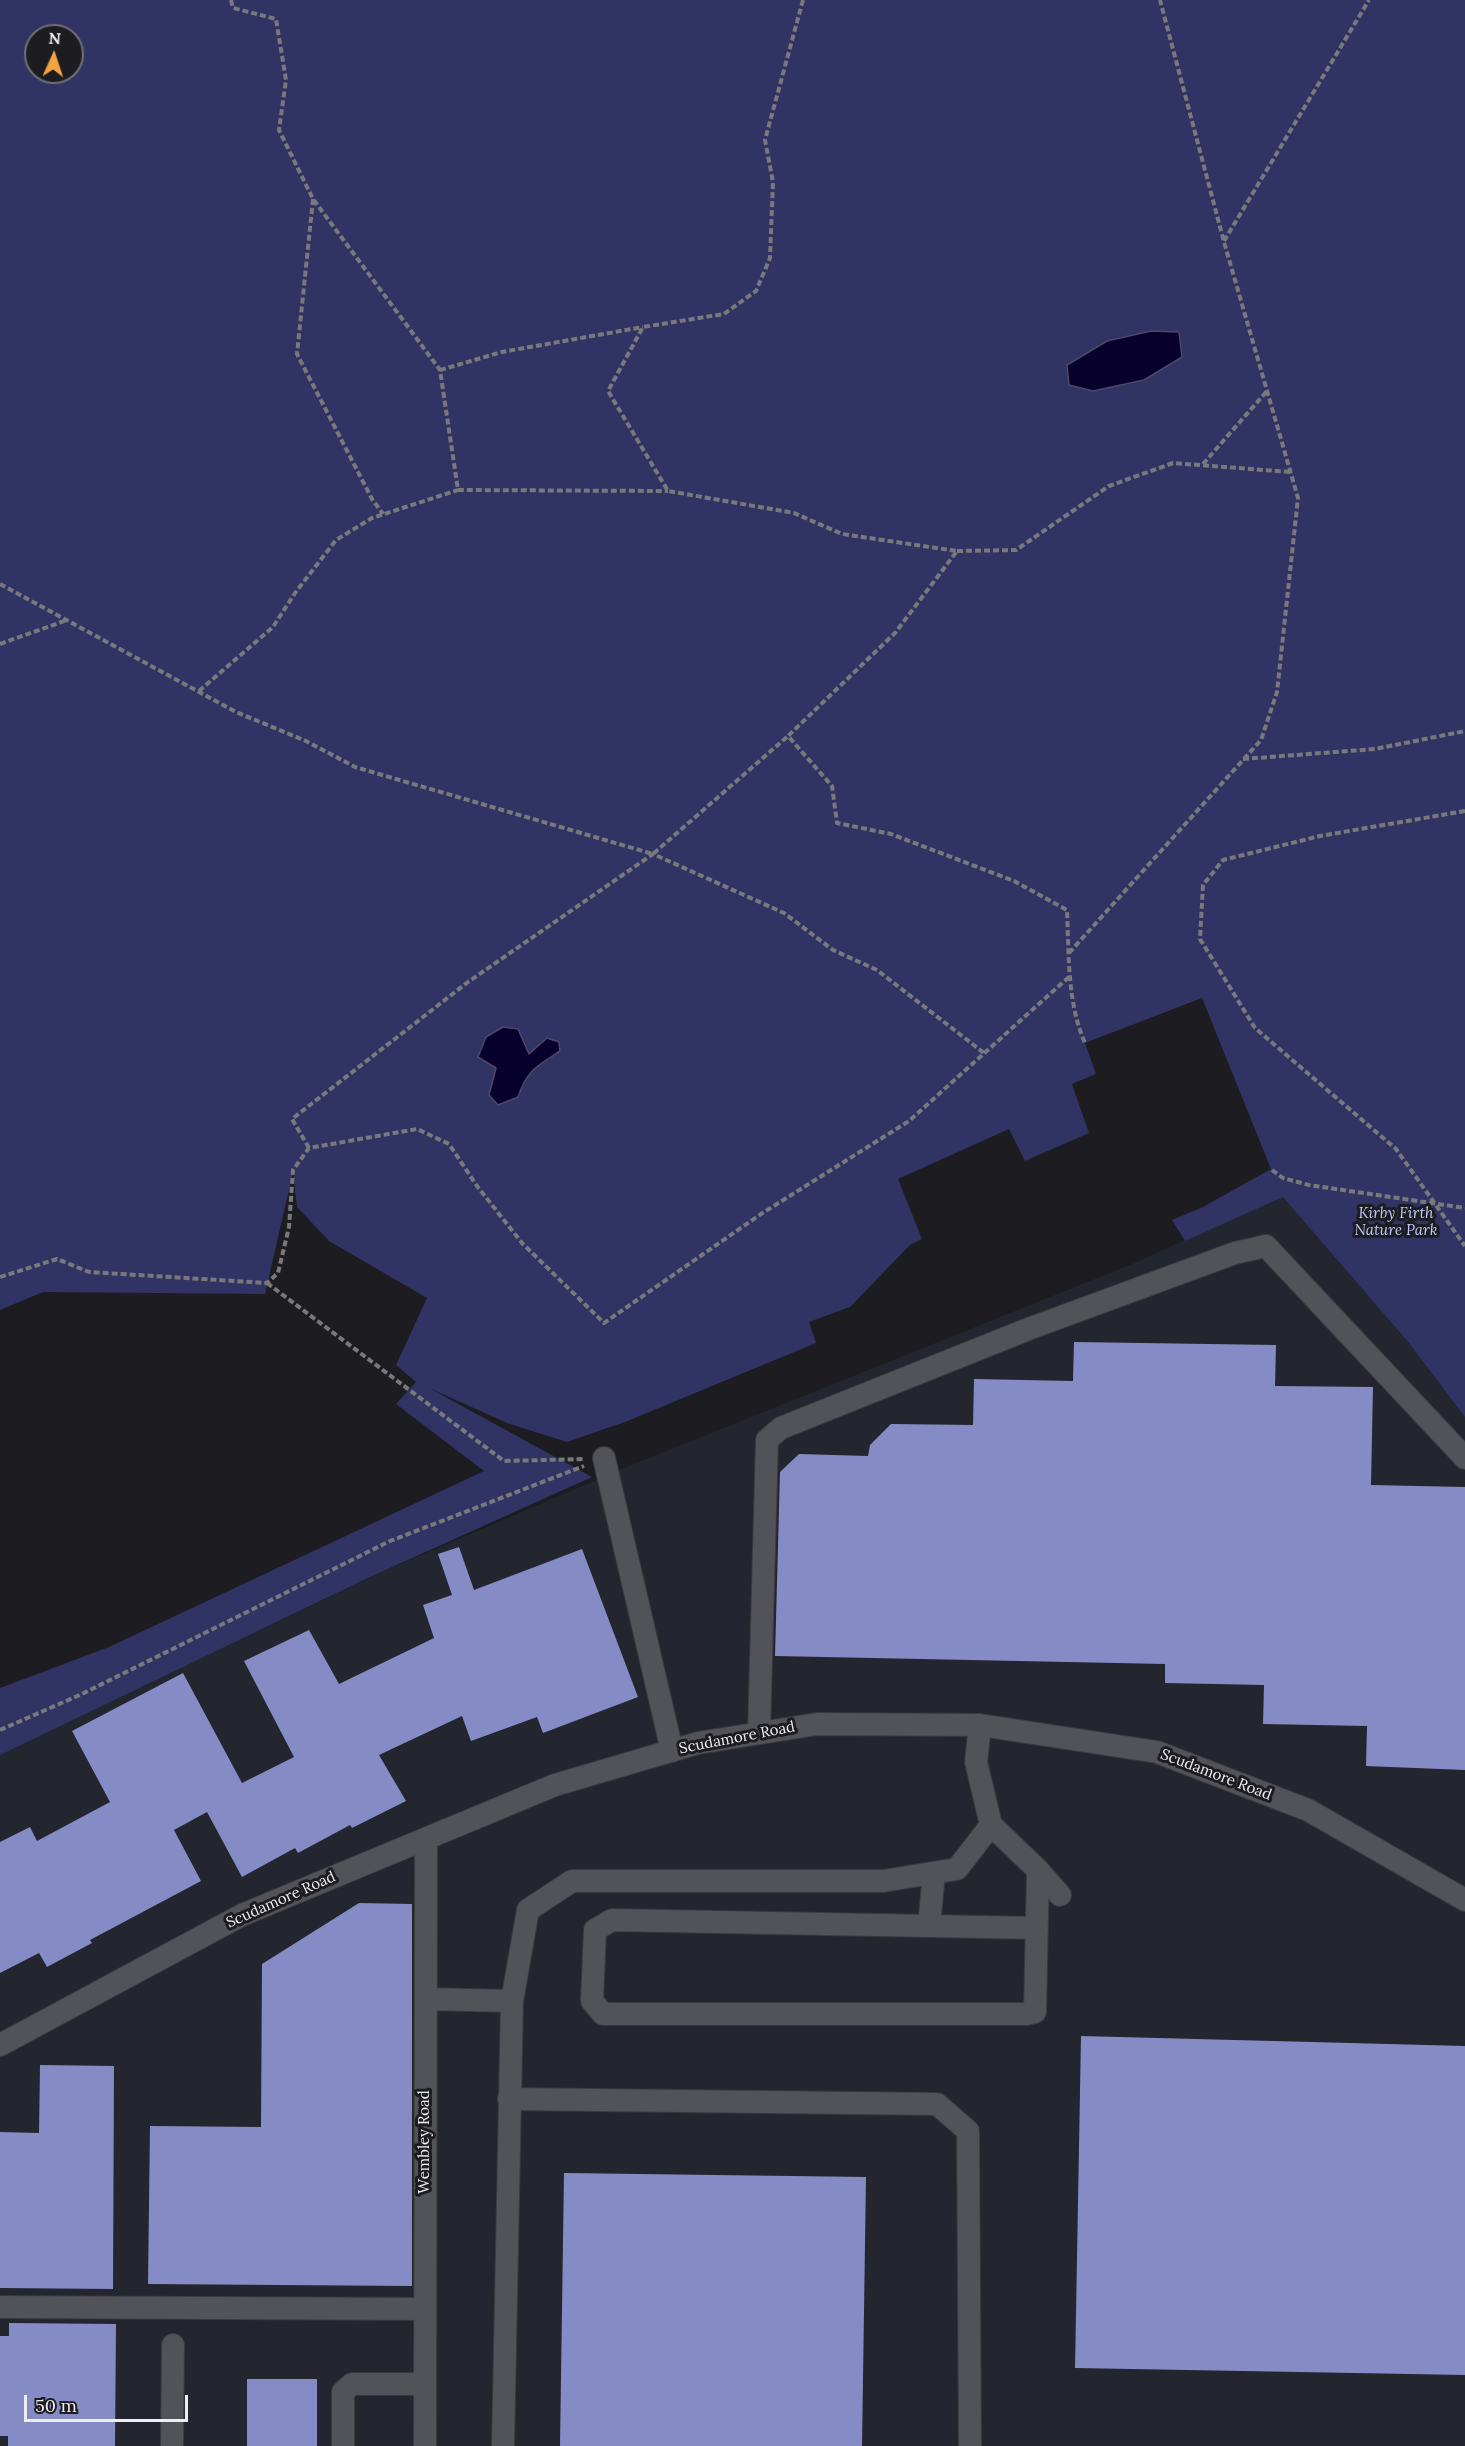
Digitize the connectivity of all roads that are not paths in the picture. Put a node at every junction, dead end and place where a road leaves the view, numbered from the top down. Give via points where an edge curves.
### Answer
1 (604, 1458) road end
2 (1465, 1458) edge
3 (980, 1725) junction
4 (759, 1733) junction
5 (672, 1751) junction
6 (991, 1825) junction
7 (426, 1839) junction
8 (1038, 1870) junction
9 (934, 1873) junction
10 (1060, 1895) dead end
11 (1465, 1900) edge
12 (928, 1926) junction
13 (1037, 1928) junction
14 (426, 1999) junction
15 (512, 2001) junction
16 (0, 2045) edge
17 (509, 2099) junction
18 (0, 2307) edge
19 (425, 2309) junction
20 (173, 2345) dead end
21 (425, 2384) junction
22 (172, 2446) edge
23 (343, 2446) edge
24 (425, 2446) edge
25 (503, 2446) edge
26 (970, 2446) edge

1 - 5 street
2 - 4 street via 1266,1246 1235,1253 1031,1328 781,1428 767,1440
3 - 4 street, Scudamore Road via 817,1724
3 - 6 street via 976,1762
3 - 11 street, Scudamore Road via 1157,1752 1308,1810
4 - 5 street, Scudamore Road
5 - 7 street, Scudamore Road via 555,1785
6 - 8 street
6 - 9 street via 957,1869
7 - 14 street, Wembley Road
7 - 16 street, Scudamore Road via 242,1915
8 - 10 street
8 - 13 street
9 - 12 street
9 - 15 street via 883,1881 572,1881 528,1910
12 - 13 street
12 - 13 street via 612,1920 595,1930 592,2001 603,2014 1026,2014 1035,2012
14 - 15 street
14 - 19 street, Wembley Road
15 - 17 street
17 - 25 street
17 - 26 street via 937,2104 968,2131
18 - 19 street
19 - 21 street, Wembley Road
20 - 22 street
21 - 23 street via 352,2384 343,2392
21 - 24 street, Wembley Road

